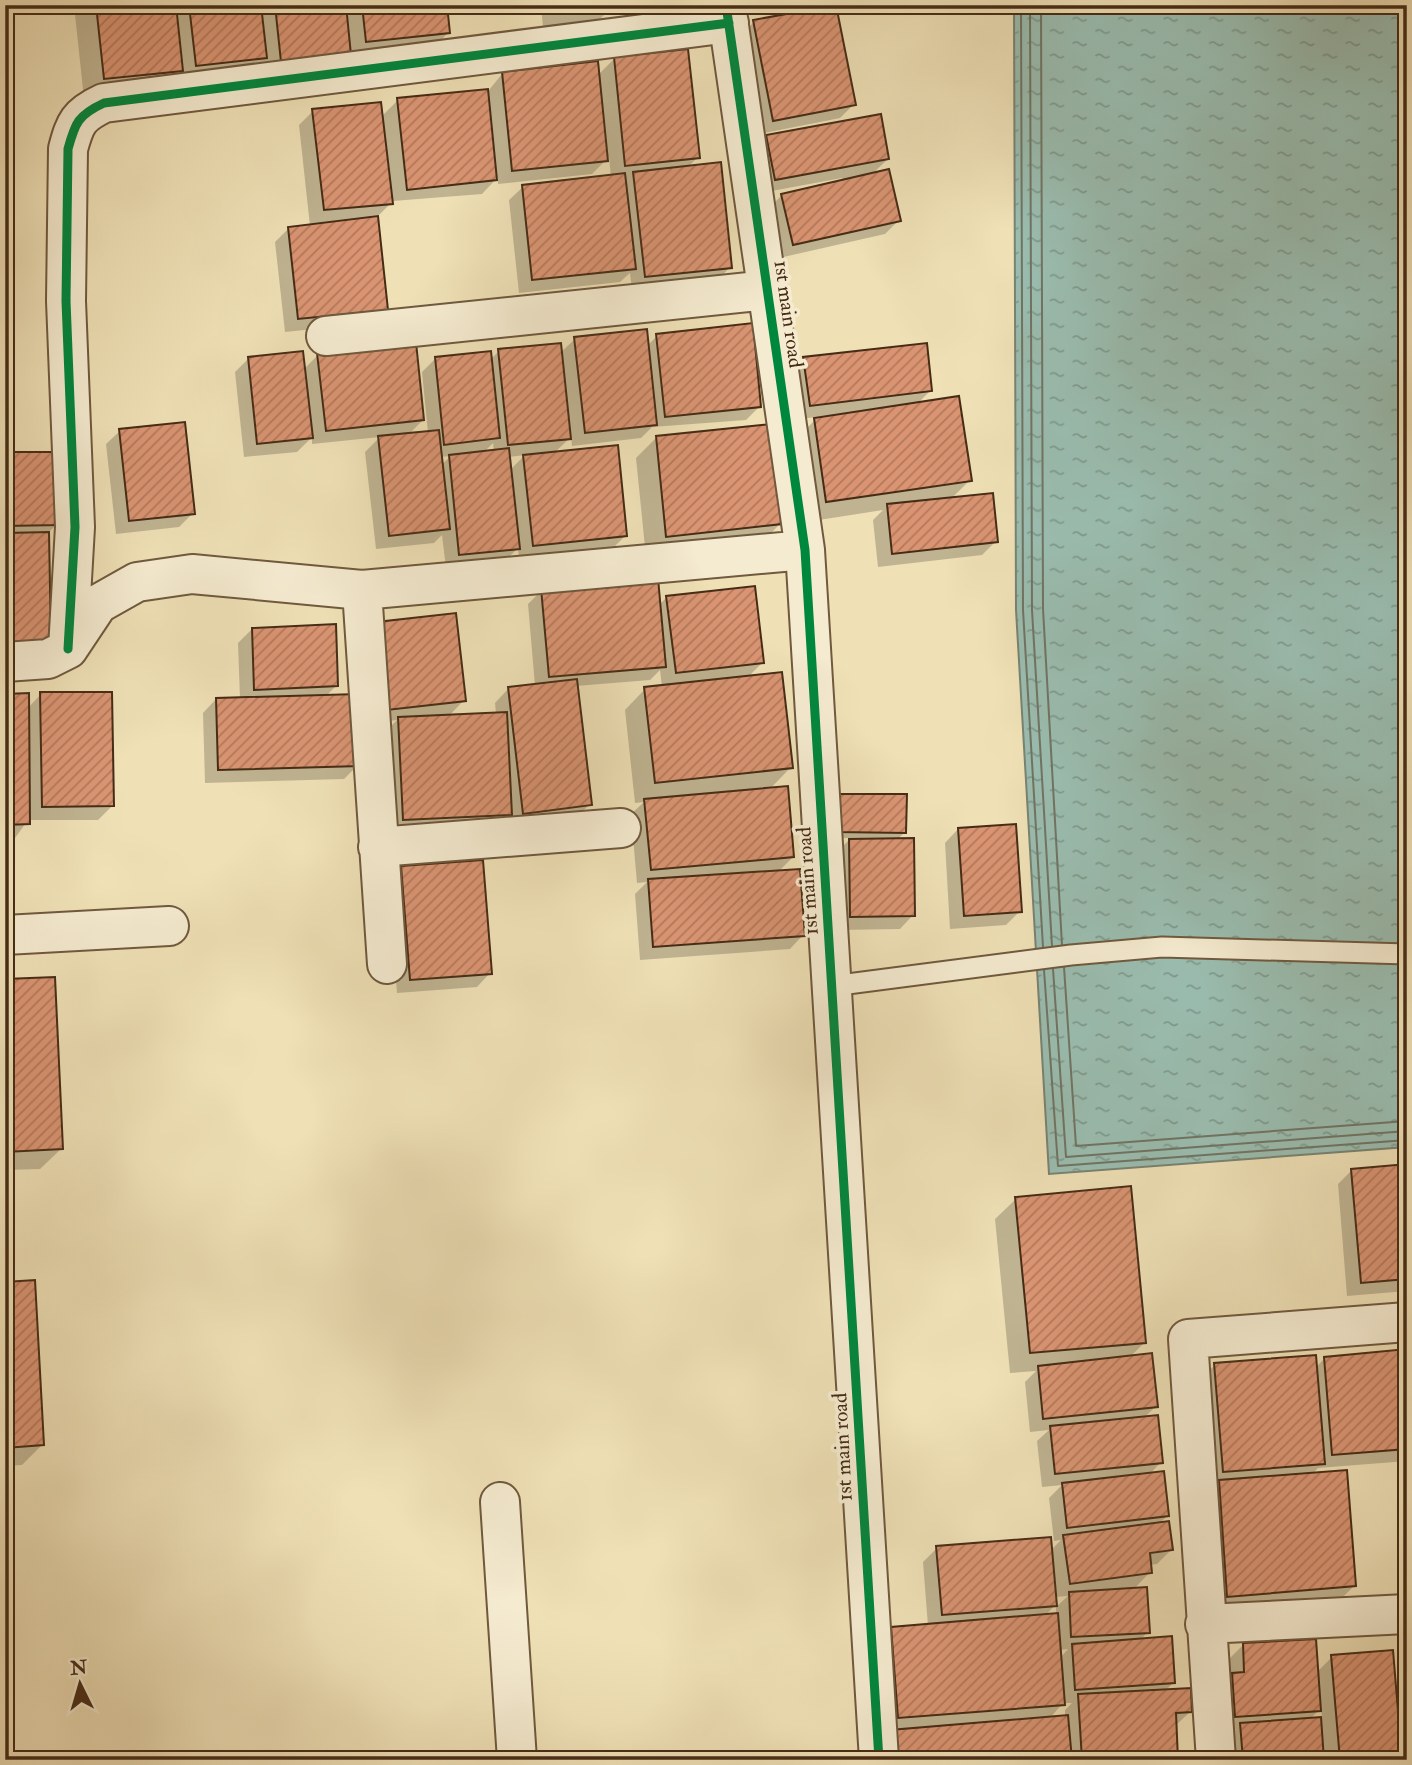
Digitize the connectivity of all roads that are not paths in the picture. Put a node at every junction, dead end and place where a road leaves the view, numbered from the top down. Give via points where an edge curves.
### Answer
1 (728, 14) edge
2 (768, 290) junction
3 (326, 336) dead end
4 (805, 550) junction
5 (362, 590) junction
6 (68, 649) junction
7 (5, 662) edge
8 (621, 828) dead end
9 (378, 847) junction
10 (169, 926) dead end
11 (5, 934) edge
12 (1407, 954) edge
13 (387, 964) dead end
14 (832, 986) junction
15 (1407, 1322) edge
16 (500, 1502) dead end
17 (1407, 1614) edge
18 (1205, 1624) junction
19 (517, 1760) edge
20 (878, 1760) edge
21 (1216, 1760) edge

1 - 2 street, 1st main road
1 - 6 street via 104,103 88,111 74,125 68,149 66,301 75,527
2 - 3 street
2 - 4 street, 1st main road
4 - 5 street
4 - 14 street, 1st main road
5 - 6 street via 192,573 137,582 98,604
5 - 9 street
6 - 7 street via 48,659
8 - 9 street
9 - 13 street
10 - 11 street
12 - 14 lane via 1162,947
14 - 20 street, 1st main road
15 - 18 street via 1188,1339
16 - 19 street
17 - 18 street
18 - 21 street

